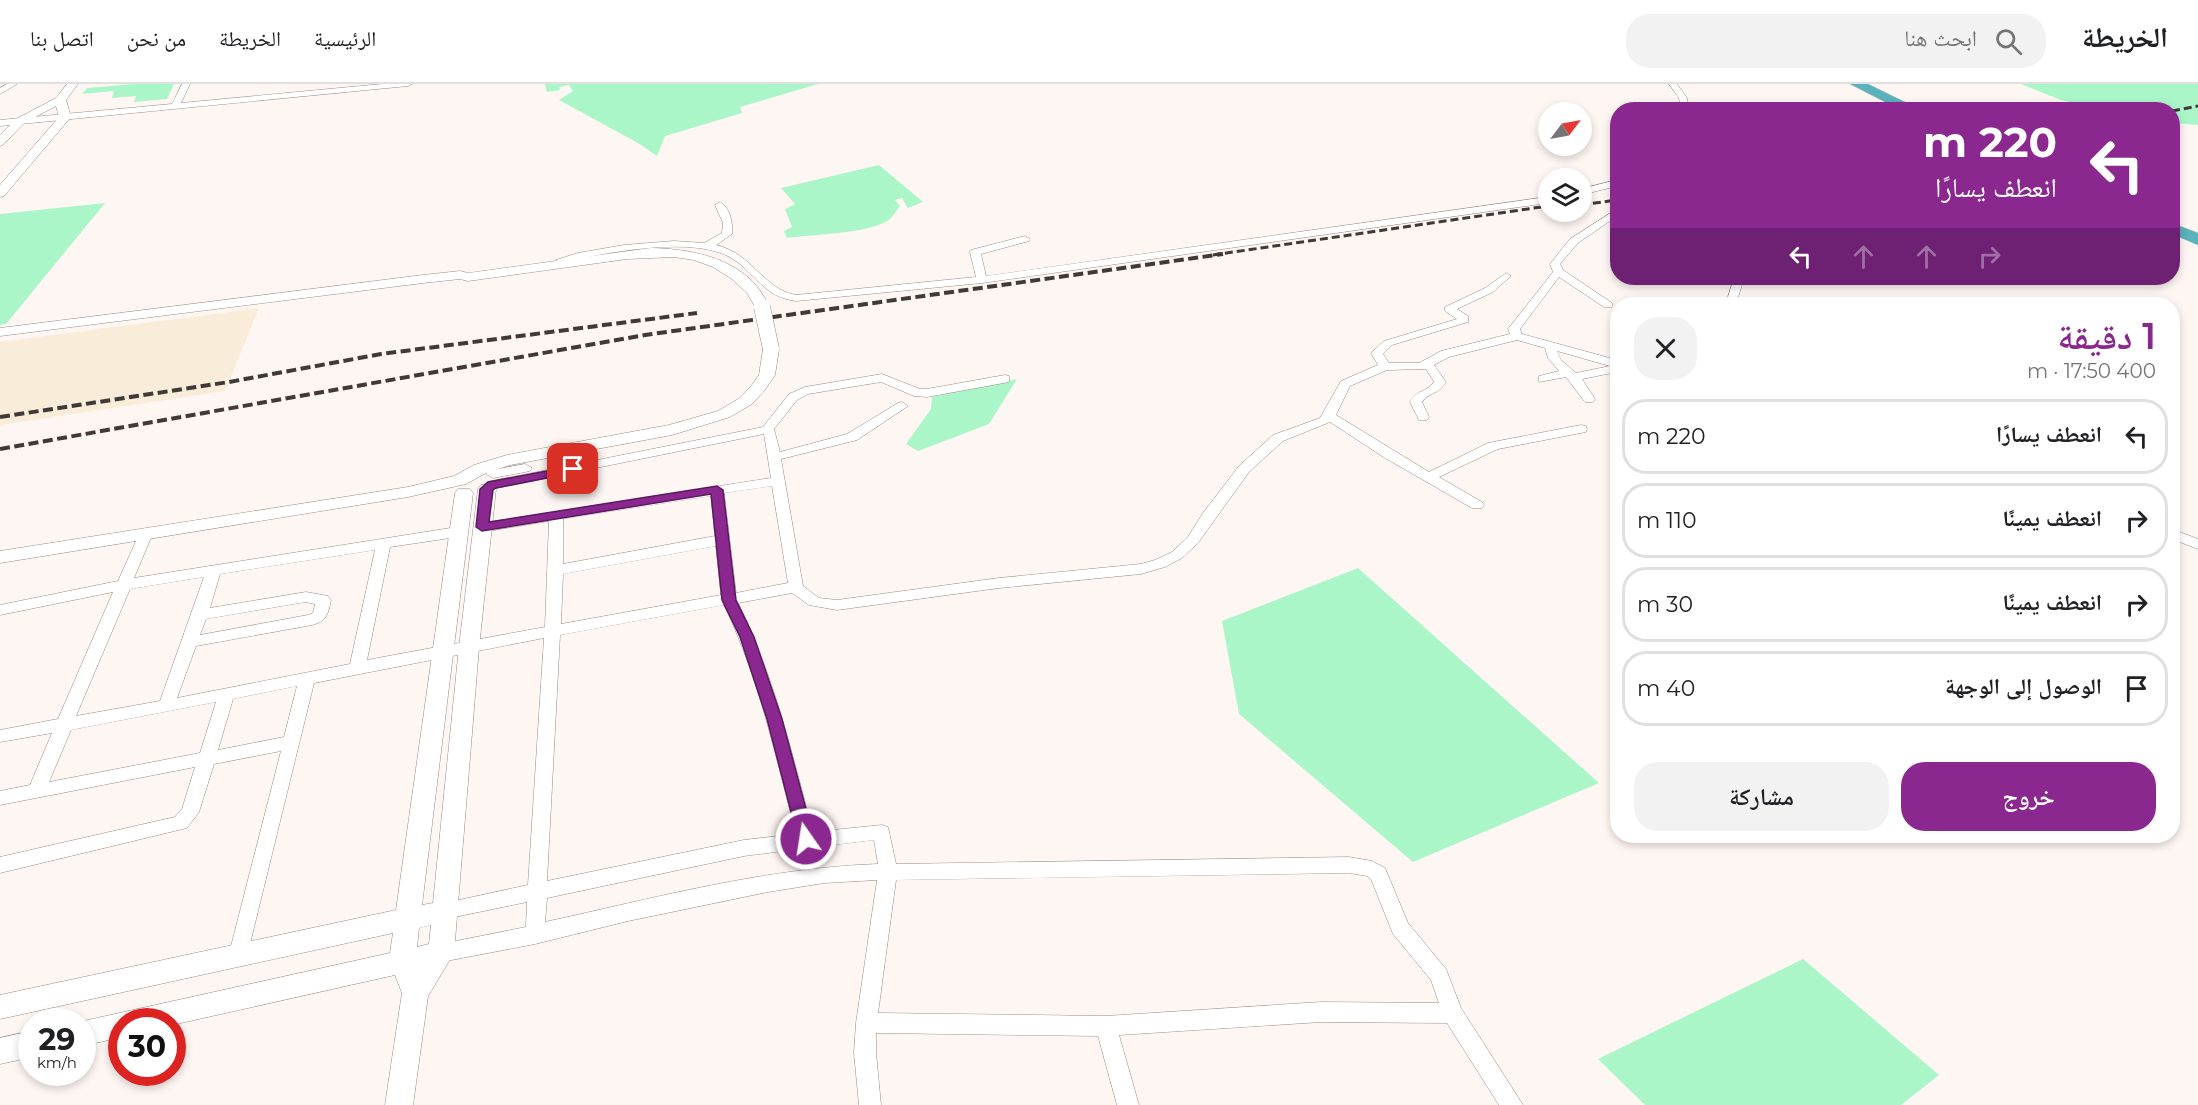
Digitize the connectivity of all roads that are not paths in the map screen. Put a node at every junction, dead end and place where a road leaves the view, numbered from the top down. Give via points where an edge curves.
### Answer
1 (13, 84) edge
2 (74, 84) edge
3 (186, 84) edge
4 (408, 84) edge
5 (1673, 84) edge
6 (1857, 84) edge
7 (328, 88) edge
8 (0, 92) edge
9 (60, 100) junction
10 (1684, 102) edge
11 (1896, 102) edge
12 (175, 106) junction
13 (65, 117) junction
14 (20, 121) junction
15 (0, 123) edge
16 (0, 142) edge
17 (1610, 182) edge
18 (1592, 188) edge
19 (0, 193) edge
20 (1538, 201) edge
21 (720, 205) dead end
22 (1610, 213) edge
23 (2180, 232) edge
24 (1024, 239) dead end
25 (2198, 240) edge
26 (707, 246) junction
27 (561, 260) junction
28 (587, 261) junction
29 (524, 269) junction
30 (479, 271) junction
31 (1558, 272) junction
32 (1506, 276) dead end
33 (982, 280) junction
34 (1608, 304) dead end
35 (0, 332) edge
36 (1517, 336) junction
37 (1551, 348) junction
38 (1428, 364) junction
39 (1610, 364) edge
40 (1385, 366) junction
41 (1610, 367) edge
42 (1570, 375) junction
43 (1005, 379) dead end
44 (1543, 379) dead end
45 (1589, 399) dead end
46 (902, 406) dead end
47 (1329, 416) junction
48 (1423, 417) dead end
49 (1581, 429) dead end
50 (767, 430) junction
51 (539, 456) junction
52 (774, 457) junction
53 (1430, 477) junction
54 (490, 480) junction
55 (777, 481) junction
56 (463, 484) junction
57 (717, 490) junction
58 (1477, 505) dead end
59 (556, 517) junction
60 (482, 527) junction
61 (457, 532) junction
62 (146, 533) junction
63 (2180, 537) edge
64 (721, 540) junction
65 (2198, 544) edge
66 (383, 546) junction
67 (0, 557) edge
68 (556, 570) junction
69 (213, 572) junction
70 (122, 585) junction
71 (796, 587) junction
72 (729, 600) junction
73 (0, 610) edge
74 (200, 615) junction
75 (553, 633) junction
76 (190, 642) junction
77 (469, 647) junction
78 (443, 651) junction
79 (357, 669) junction
80 (307, 678) junction
81 (227, 693) junction
82 (166, 706) junction
83 (63, 724) junction
84 (0, 735) edge
85 (292, 742) junction
86 (207, 760) junction
87 (36, 791) junction
88 (0, 798) edge
89 (806, 839) junction
90 (0, 866) edge
91 (888, 872) junction
92 (539, 892) junction
93 (445, 911) junction
94 (407, 920) junction
95 (535, 935) junction
96 (441, 953) junction
97 (239, 954) junction
98 (402, 960) junction
99 (416, 993) junction
100 (0, 1008) edge
101 (186, 1010) edge
102 (1453, 1013) junction
103 (866, 1023) junction
104 (1106, 1026) junction
105 (18, 1047) edge
106 (0, 1051) edge
107 (399, 1105) edge
108 (870, 1105) edge
109 (1128, 1105) edge
110 (1512, 1105) edge

1 - 8 street
2 - 9 street
3 - 12 street
4 - 7 street
5 - 10 street
6 - 11 highway
7 - 12 street
9 - 13 street
9 - 14 street
12 - 13 street
13 - 14 street
13 - 19 street
14 - 15 street
14 - 16 street
17 - 18 street
20 - 33 street
21 - 26 street via 728,223 727,234
22 - 31 street via 1574,241 1555,264
23 - 25 highway
24 - 33 street via 975,252
26 - 27 street via 675,244
26 - 33 street via 735,255 786,298
27 - 28 street
27 - 29 street
27 - 30 street via 542,259
28 - 29 street
28 - 51 street, bridge via 663,253 703,257 724,265 758,295 771,349 767,375 746,401 724,414 672,430
29 - 30 street
30 - 35 street via 468,277 460,273
31 - 34 street
31 - 36 street via 1514,329
32 - 40 street via 1489,290 1449,309 1464,321 1388,343 1377,353
36 - 37 street
36 - 38 street via 1445,354
37 - 39 street
37 - 42 street via 1552,356
38 - 40 street via 1412,368
38 - 48 street via 1440,382 1416,402
40 - 47 street via 1345,384
41 - 42 street
42 - 44 street
42 - 45 street
43 - 50 street via 927,393 882,378 805,391 794,397
46 - 52 street via 852,437
47 - 53 street
47 - 71 street via 1278,438 1232,483 1193,540 1160,564 837,605 816,603
49 - 53 street via 1495,446
50 - 52 street
50 - 54 street via 622,460
51 - 54 street
51 - 56 street via 494,463
52 - 55 street
53 - 58 street
54 - 56 street via 474,493
54 - 60 street
55 - 57 street
55 - 71 street
56 - 61 street
56 - 62 street
57 - 59 street
57 - 64 street
59 - 60 street
59 - 68 street
60 - 77 street
61 - 66 street
61 - 78 street
62 - 67 street
62 - 70 street
63 - 65 street
64 - 68 street
64 - 72 street
66 - 69 street
66 - 79 street
68 - 75 street
69 - 70 street
69 - 74 street
70 - 73 street
70 - 83 street
71 - 72 street
72 - 75 street
72 - 89 street via 747,637 774,719
74 - 76 street
74 - 76 street via 306,597 323,600 320,616 312,620
75 - 77 street
75 - 92 street
76 - 82 street
77 - 78 street
77 - 93 street
78 - 79 street
78 - 94 street
79 - 80 street
80 - 81 street
80 - 85 street
81 - 82 street
81 - 86 street
82 - 83 street
83 - 84 street
83 - 87 street
85 - 86 street
85 - 97 street
86 - 87 street
86 - 90 street via 190,812 182,823
87 - 88 street
89 - 91 street via 882,832
89 - 92 street via 691,858
91 - 95 street via 817,876 760,886
91 - 102 street via 1348,865 1372,869 1378,874 1400,928 1439,975
91 - 103 street
92 - 93 street
92 - 95 street
93 - 94 street
93 - 96 street
94 - 97 street
94 - 98 street
95 - 96 street
96 - 98 street
96 - 99 street
97 - 100 street
98 - 99 street
98 - 101 street
99 - 107 street
102 - 104 street via 1321,1012
102 - 110 street
103 - 104 street
103 - 108 street
104 - 109 street
105 - 106 street

